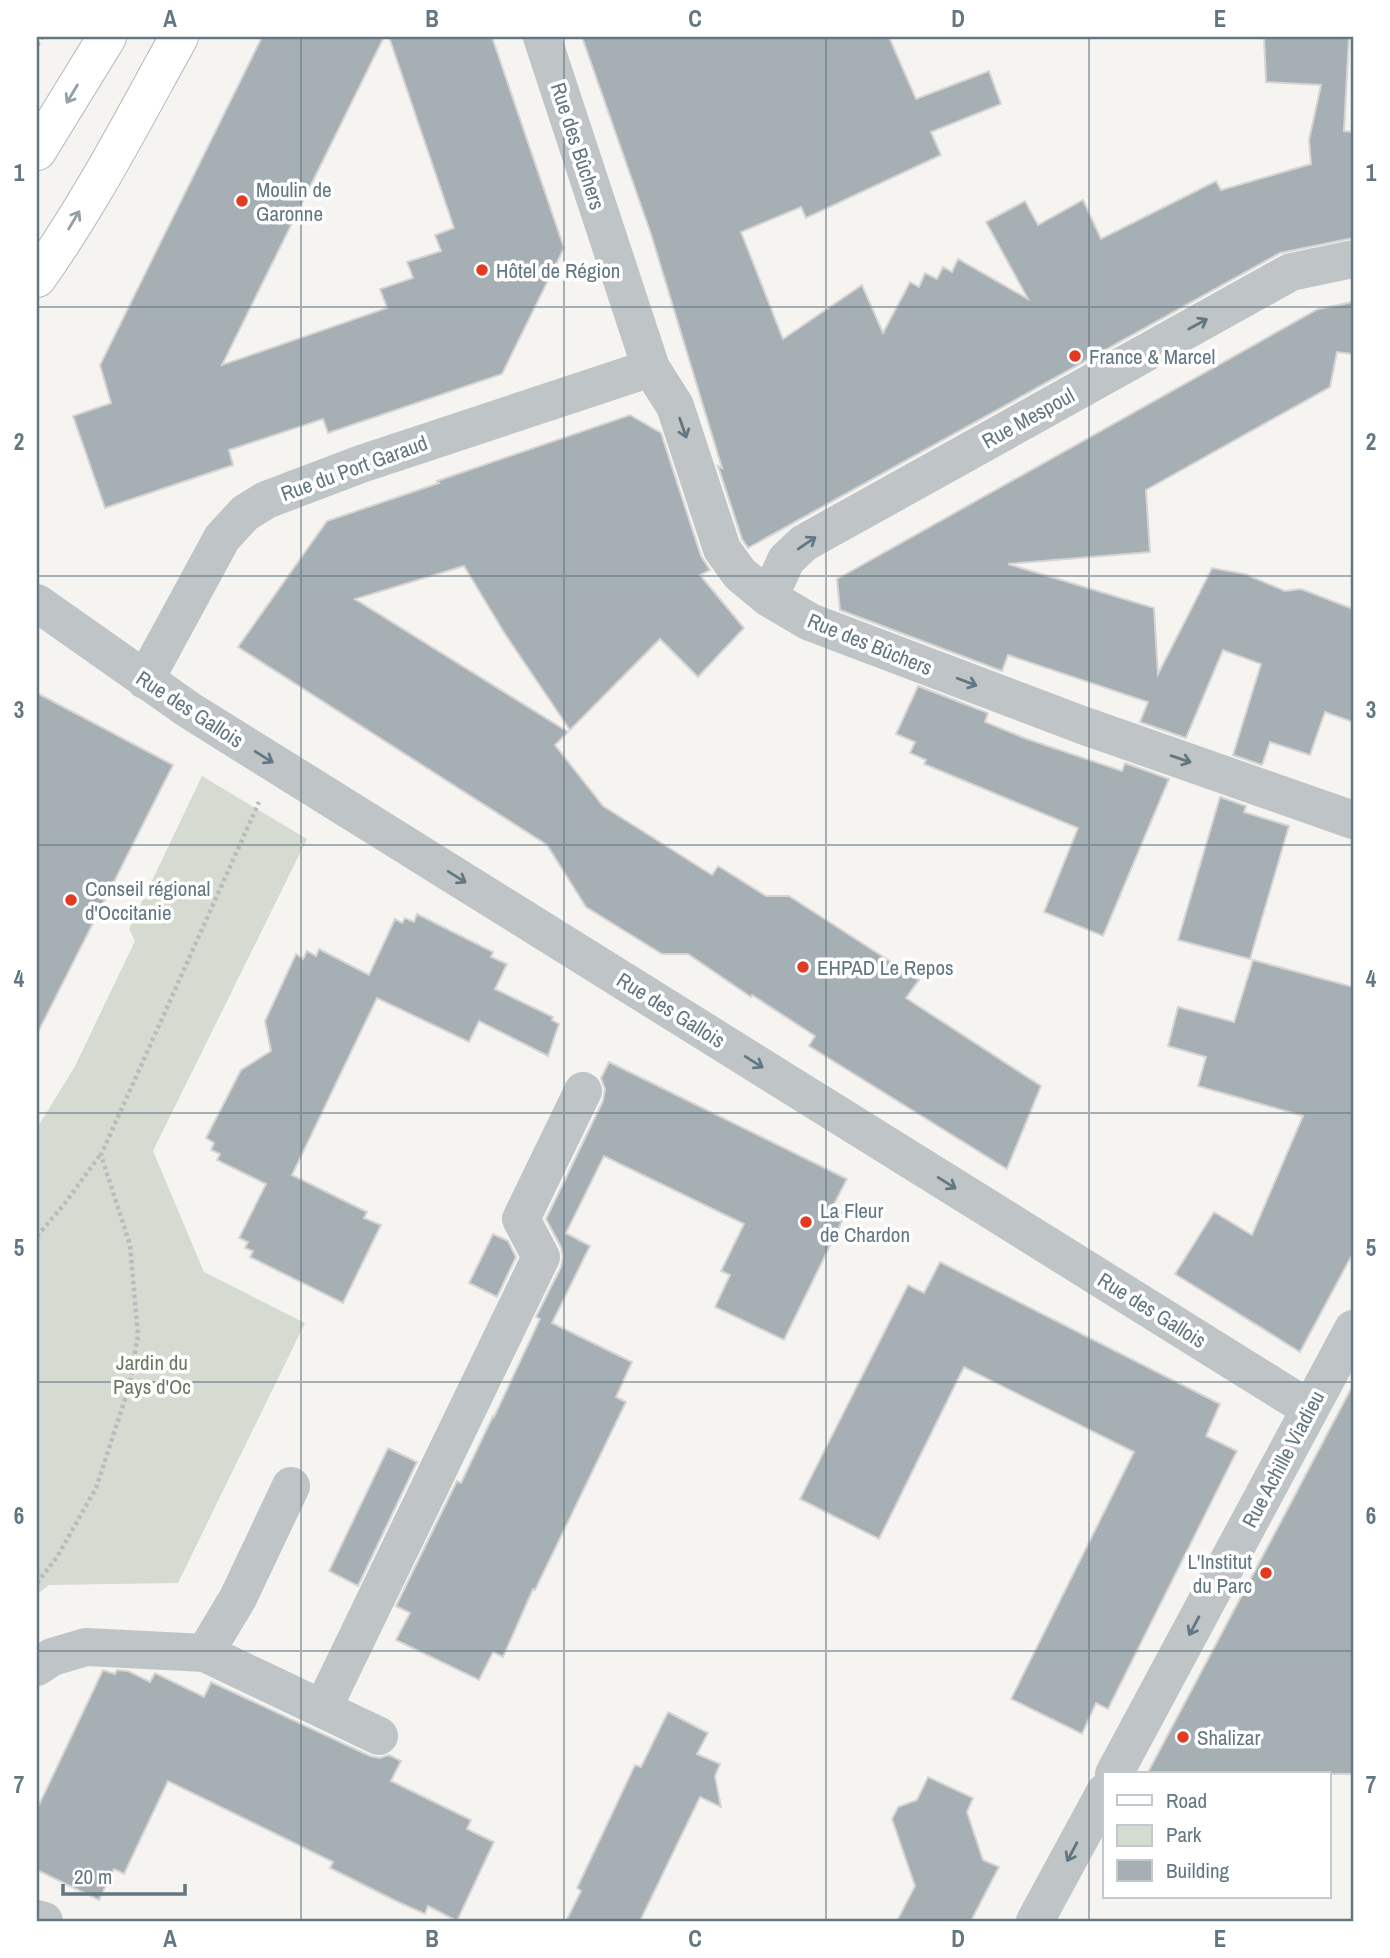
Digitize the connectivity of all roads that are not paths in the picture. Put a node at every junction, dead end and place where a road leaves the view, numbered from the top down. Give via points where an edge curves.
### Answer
1 (107, 37) edge
2 (179, 37) edge
3 (542, 37) edge
4 (37, 151) edge
5 (1353, 258) edge
6 (37, 278) edge
7 (651, 369) junction
8 (769, 598) junction
9 (37, 603) edge
10 (145, 680) junction
11 (1353, 820) edge
12 (583, 1091) dead end
13 (1353, 1329) edge
14 (1310, 1409) junction
15 (291, 1486) dead end
16 (205, 1653) junction
17 (37, 1667) edge
18 (323, 1709) junction
19 (379, 1736) dead end
20 (1115, 1772) edge
21 (1103, 1796) edge
22 (37, 1919) edge
23 (44, 1921) edge
24 (1035, 1921) edge

1 -> 4 main road
6 -> 2 main road
3 - 7 street, Rue des Bûchers
8 -> 5 street, Rue Mespoul via 786,560 804,544 1291,272
7 -> 8 street, Rue des Bûchers via 675,406 722,549 740,574
7 - 10 street, Rue du Port Garaud via 266,500 245,513 222,538
8 -> 11 street, Rue des Bûchers via 810,622 1082,725
9 - 10 street, Rue des Gallois
10 -> 14 street, Rue des Gallois
12 - 18 street via 521,1219 541,1257
13 - 14 street, Rue Achille Viadieu
14 -> 20 street, Rue Achille Viadieu
15 - 16 street via 238,1598
16 - 17 street via 86,1647 52,1657
16 - 18 street
18 - 19 street
21 -> 24 street
22 - 23 street

